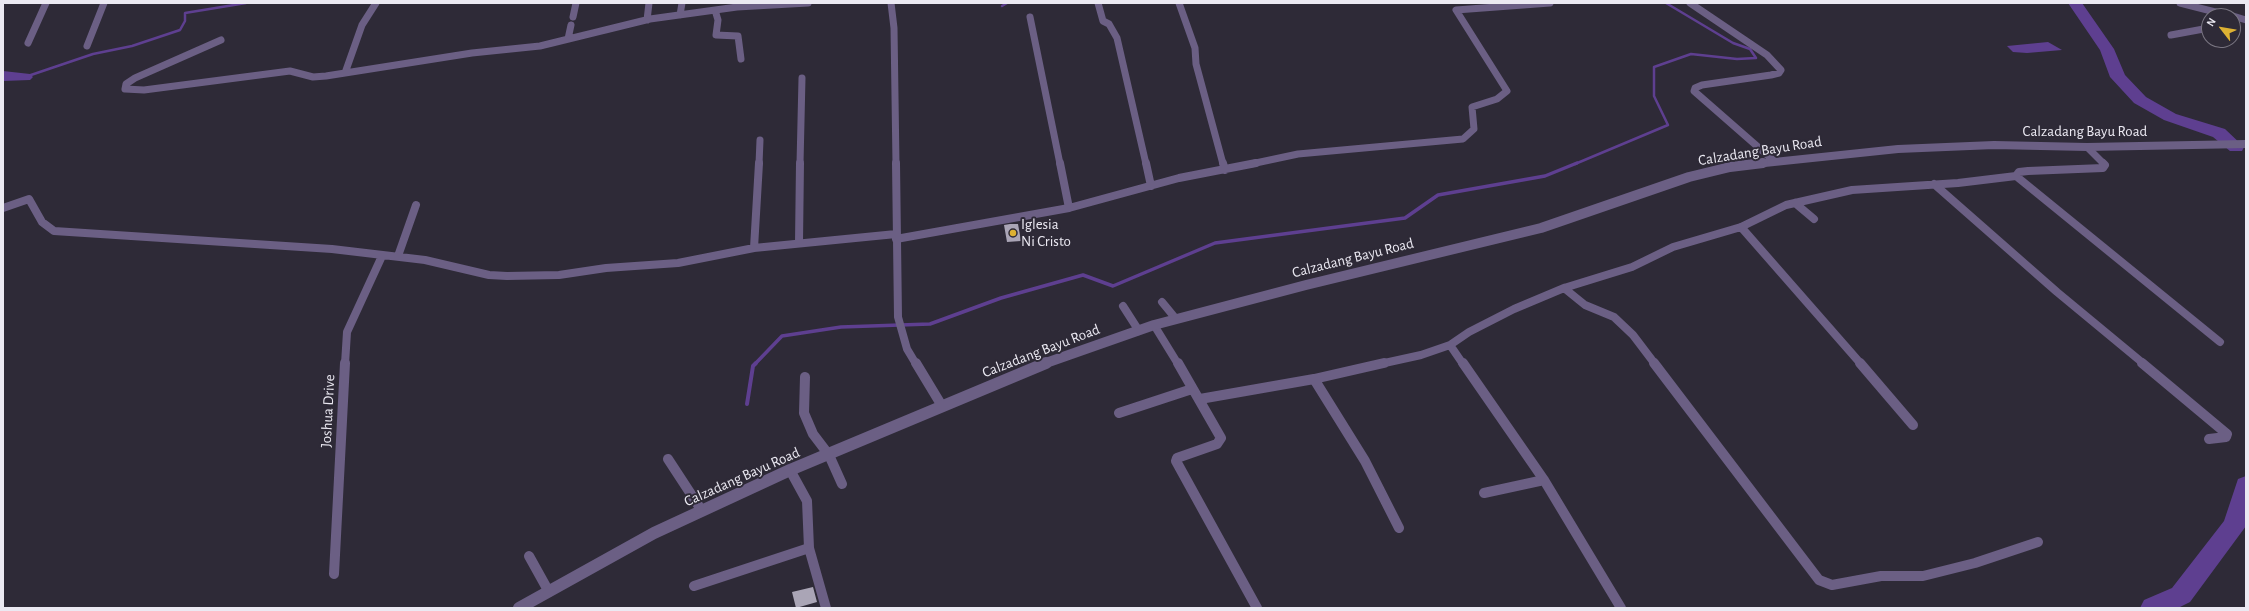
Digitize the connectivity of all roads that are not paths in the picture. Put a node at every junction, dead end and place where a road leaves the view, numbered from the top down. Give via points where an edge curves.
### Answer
1 (46, 3) edge
2 (104, 3) edge
3 (376, 3) edge
4 (576, 3) edge
5 (649, 3) edge
6 (682, 3) edge
7 (808, 3) edge
8 (885, 3) edge
9 (891, 3) edge
10 (1098, 3) edge
11 (1179, 3) edge
12 (1550, 3) edge
13 (1690, 3) edge
14 (2180, 3) edge
15 (2201, 8) edge
16 (715, 10) junction
17 (680, 15) junction
18 (573, 17) dead end
19 (1030, 17) dead end
20 (647, 20) junction
21 (571, 25) dead end
22 (2201, 29) edge
23 (2171, 35) dead end
24 (568, 39) junction
25 (221, 40) dead end
26 (28, 43) dead end
27 (87, 46) dead end
28 (740, 59) dead end
29 (345, 73) junction
30 (802, 78) dead end
31 (760, 140) dead end
32 (2244, 144) edge
33 (2087, 147) junction
34 (1774, 161) junction
35 (1225, 170) junction
36 (2016, 176) junction
37 (1934, 184) junction
38 (1151, 186) junction
39 (1795, 203) junction
40 (416, 205) dead end
41 (3, 208) edge
42 (1069, 208) junction
43 (1814, 219) dead end
44 (1741, 227) junction
45 (896, 236) junction
46 (799, 242) junction
47 (754, 248) junction
48 (382, 256) junction
49 (398, 256) junction
50 (1564, 288) junction
51 (1162, 302) dead end
52 (1123, 306) dead end
53 (1176, 319) junction
54 (1154, 326) junction
55 (1139, 331) junction
56 (2220, 342) dead end
57 (1450, 345) junction
58 (805, 377) dead end
59 (1314, 380) junction
60 (1192, 389) junction
61 (1200, 399) junction
62 (942, 406) junction
63 (1119, 414) dead end
64 (1913, 425) dead end
65 (2209, 439) dead end
66 (828, 455) junction
67 (668, 458) dead end
68 (790, 470) junction
69 (1544, 480) junction
70 (842, 484) dead end
71 (1484, 493) dead end
72 (702, 511) junction
73 (1399, 528) dead end
74 (2038, 542) dead end
75 (809, 548) junction
76 (530, 556) dead end
77 (334, 574) dead end
78 (694, 586) dead end
79 (549, 592) junction
80 (519, 608) edge
81 (826, 608) edge
82 (1257, 608) edge
83 (1621, 608) edge

1 - 26 street
2 - 27 street
3 - 29 street via 362,25
4 - 18 street
5 - 20 street
6 - 17 street
7 - 16 street
8 - 9 street
9 - 45 street via 894,28
10 - 38 street via 1103,21 1109,24 1117,38
11 - 35 street via 1195,48 1196,64
12 - 35 street via 1456,10 1507,90 1505,95 1498,99 1472,107 1474,129 1463,139 1298,154
13 - 34 street via 1768,55 1780,70 1779,73 1771,75 1702,85 1694,91
14 - 15 street
16 - 17 street
16 - 28 street via 718,20 716,35 738,36
17 - 20 street
19 - 42 street
20 - 24 street
21 - 24 street
22 - 23 street
24 - 29 street via 540,46 472,53
25 - 29 street via 135,78 126,84 125,89 144,90 290,71 313,77
30 - 46 street
31 - 47 street
32 - 33 street, Calzadang Bayu Road
33 - 34 street, Calzadang Bayu Road via 1994,145 1898,148
33 - 36 street via 2105,165 2103,168 2028,171 2019,172
34 - 53 street, Calzadang Bayu Road via 1689,177 1541,228
35 - 38 street
36 - 37 street
36 - 56 street
37 - 39 street via 1852,190
37 - 65 street via 2057,292 2227,434 2220,439
38 - 42 street
39 - 43 street
39 - 44 street
40 - 49 street
41 - 48 street via 29,199 40,219 49,230 54,231 233,241
42 - 45 street
44 - 50 street via 1673,248 1632,266
44 - 64 street via 1788,278
45 - 46 street
45 - 62 street via 898,317 901,330 907,349
46 - 47 street
47 - 49 street via 678,263 507,276 489,275
48 - 49 street
48 - 77 street, Joshua Drive via 347,332
50 - 57 street via 1514,308
50 - 74 street via 1585,305 1614,317 1633,335 1819,580 1824,583 1832,585 1881,576 1923,576 1975,563
51 - 53 street
52 - 55 street
53 - 54 street, Calzadang Bayu Road
54 - 55 street, Calzadang Bayu Road
54 - 60 street
55 - 62 street, Calzadang Bayu Road via 1021,372
57 - 59 street via 1407,360
57 - 69 street
58 - 66 street via 804,413 813,434
59 - 61 street
59 - 73 street via 1365,461
60 - 61 street
60 - 63 street
61 - 82 street via 1221,438 1220,441 1177,458 1176,461
62 - 66 street, Calzadang Bayu Road
66 - 68 street, Calzadang Bayu Road
66 - 70 street
67 - 72 street
68 - 72 street, Calzadang Bayu Road
68 - 75 street via 807,501
69 - 71 street
69 - 83 street
72 - 79 street, Calzadang Bayu Road via 654,533
75 - 78 street
75 - 81 street
76 - 79 street
79 - 80 street, Calzadang Bayu Road

